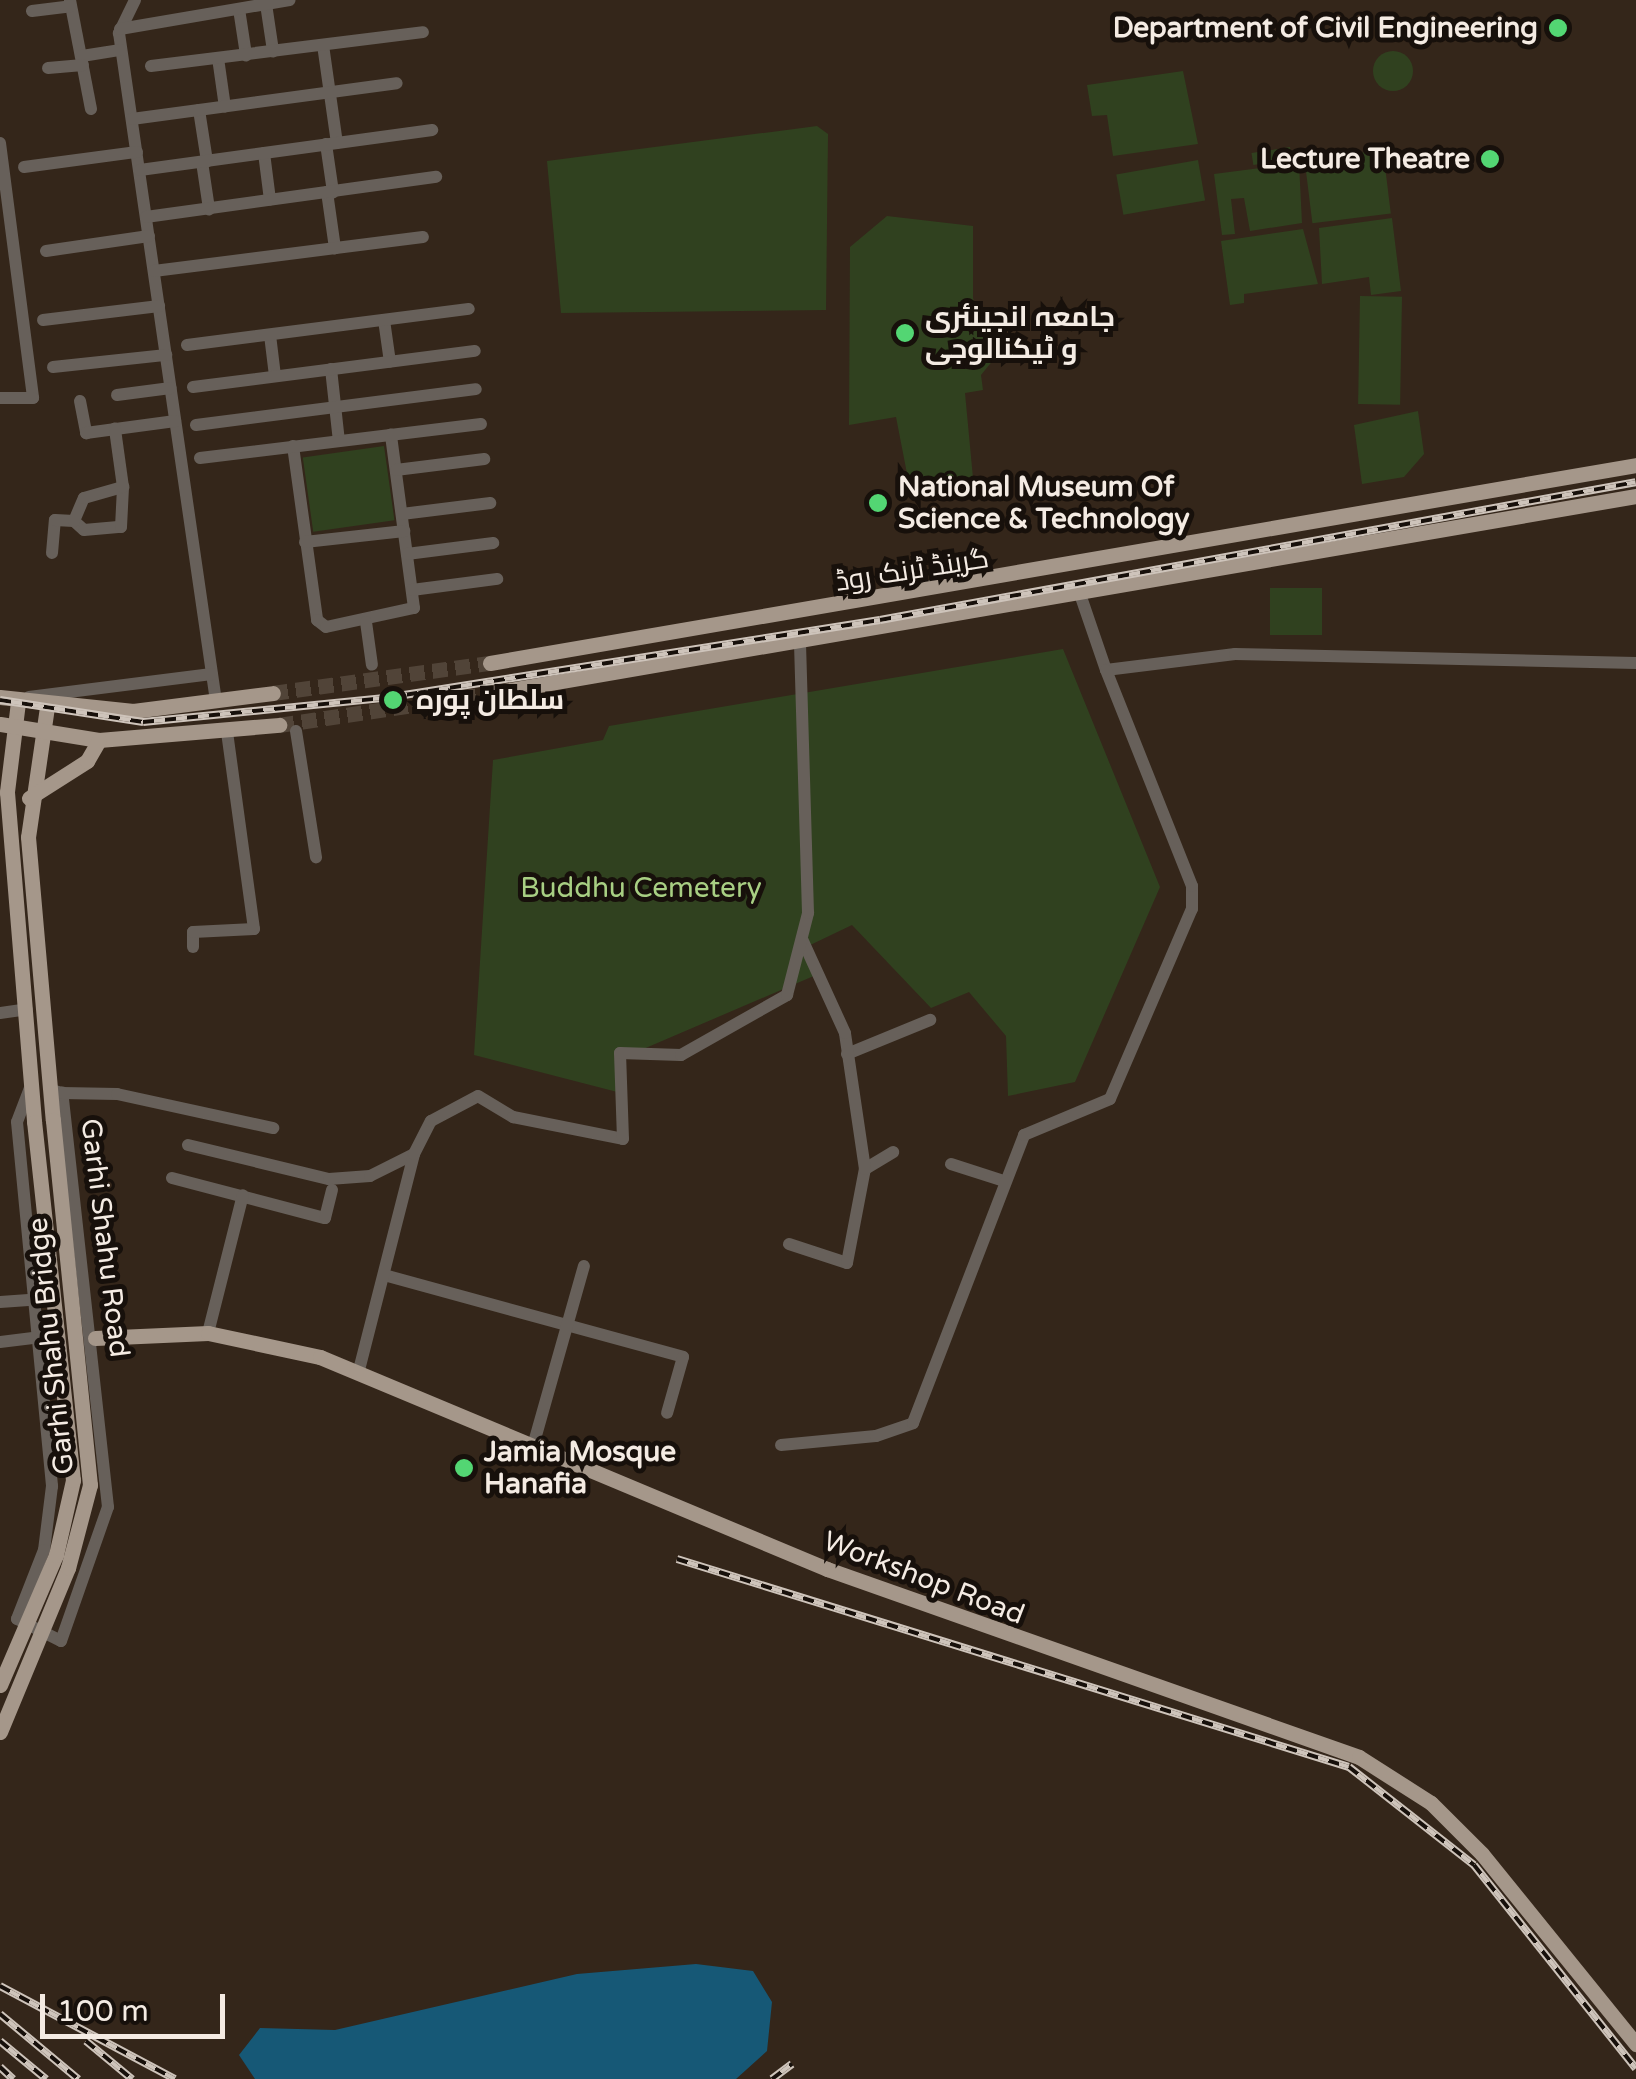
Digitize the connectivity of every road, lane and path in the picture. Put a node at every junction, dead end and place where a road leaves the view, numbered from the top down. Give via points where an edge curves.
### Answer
1 (135, 0) edge
2 (290, 0) edge
3 (70, 3) edge
4 (266, 4) junction
5 (239, 9) junction
6 (32, 11) dead end
7 (120, 29) junction
8 (423, 32) dead end
9 (323, 45) junction
10 (121, 50) junction
11 (273, 51) junction
12 (246, 55) junction
13 (218, 58) junction
14 (82, 60) junction
15 (151, 66) dead end
16 (48, 68) dead end
17 (397, 83) dead end
18 (329, 92) junction
19 (226, 107) junction
20 (91, 109) dead end
21 (199, 110) junction
22 (132, 119) junction
23 (432, 130) dead end
24 (332, 144) junction
25 (1, 152) edge
26 (137, 152) junction
27 (264, 153) junction
28 (204, 162) junction
29 (24, 167) dead end
30 (140, 170) junction
31 (436, 177) dead end
32 (330, 192) junction
33 (270, 200) junction
34 (209, 209) junction
35 (146, 217) junction
36 (149, 236) junction
37 (423, 236) dead end
38 (335, 248) junction
39 (46, 251) dead end
40 (6, 265) edge
41 (154, 271) junction
42 (159, 306) junction
43 (468, 309) dead end
44 (43, 320) dead end
45 (384, 320) junction
46 (270, 334) junction
47 (188, 345) dead end
48 (474, 351) dead end
49 (166, 354) junction
50 (390, 362) junction
51 (53, 367) dead end
52 (330, 370) junction
53 (276, 376) junction
54 (193, 387) dead end
55 (171, 388) junction
56 (476, 389) dead end
57 (116, 396) dead end
58 (0, 398) edge
59 (80, 401) dead end
60 (335, 408) junction
61 (175, 420) junction
62 (480, 424) dead end
63 (196, 425) dead end
64 (115, 429) junction
65 (392, 435) junction
66 (339, 441) junction
67 (293, 446) junction
68 (200, 458) dead end
69 (484, 460) dead end
70 (1636, 465) edge
71 (396, 470) junction
72 (123, 487) junction
73 (1636, 496) edge
74 (490, 503) dead end
75 (402, 514) junction
76 (74, 521) junction
77 (404, 530) junction
78 (305, 542) junction
79 (493, 542) dead end
80 (52, 553) dead end
81 (407, 554) junction
82 (498, 580) dead end
83 (412, 590) junction
84 (1080, 597) junction
85 (366, 622) junction
86 (800, 644) junction
87 (1636, 663) edge
88 (372, 664) dead end
89 (490, 664) tunnel mouth
90 (1106, 670) junction
91 (212, 674) junction
92 (492, 693) tunnel mouth
93 (273, 694) tunnel mouth
94 (0, 697) edge
95 (216, 701) junction
96 (18, 702) junction
97 (47, 707) junction
98 (279, 725) tunnel mouth
99 (7, 727) edge
100 (296, 731) dead end
101 (227, 733) junction
102 (42, 734) junction
103 (99, 740) junction
104 (0, 775) edge
105 (8, 792) junction
106 (29, 798) junction
107 (316, 857) dead end
108 (802, 939) junction
109 (194, 947) dead end
110 (27, 1009) junction
111 (0, 1013) edge
112 (930, 1020) dead end
113 (847, 1054) junction
114 (30, 1088) junction
115 (56, 1092) junction
116 (272, 1128) dead end
117 (188, 1145) dead end
118 (893, 1152) dead end
119 (414, 1154) junction
120 (951, 1164) dead end
121 (865, 1169) junction
122 (172, 1178) dead end
123 (1004, 1181) junction
124 (332, 1190) dead end
125 (242, 1195) junction
126 (789, 1244) dead end
127 (584, 1266) dead end
128 (384, 1275) junction
129 (32, 1300) junction
130 (0, 1302) edge
131 (567, 1325) junction
132 (208, 1333) junction
133 (35, 1338) junction
134 (94, 1338) junction
135 (0, 1342) edge
136 (359, 1370) junction
137 (667, 1413) dead end
138 (780, 1444) dead end
139 (533, 1446) junction
140 (0, 1685) edge
141 (0, 1732) edge
142 (1636, 2044) edge

1 - 7 street
2 - 4 street
3 - 6 street
3 - 14 street
4 - 5 street
4 - 11 street
5 - 7 street
5 - 12 street
7 - 10 street
8 - 9 street
9 - 11 street
9 - 18 street
10 - 14 street
10 - 22 street
11 - 12 street
12 - 13 street
13 - 15 street
13 - 19 street
14 - 16 street
14 - 20 street
17 - 18 street
18 - 19 street
18 - 24 street
19 - 21 street
21 - 22 street
21 - 28 street
22 - 26 street
23 - 24 street
24 - 27 street
24 - 32 street
25 - 40 street
26 - 29 street
26 - 30 street
27 - 28 street
27 - 33 street
28 - 30 street
28 - 34 street
30 - 35 street
31 - 32 street
32 - 33 street
32 - 38 street
33 - 34 street
34 - 35 street
35 - 36 street
36 - 39 street
36 - 41 street
37 - 38 street
38 - 41 street
40 - 58 street via 33,398
41 - 42 street
42 - 44 street
42 - 49 street
43 - 45 street
45 - 46 street
45 - 50 street
46 - 47 street
46 - 53 street
48 - 50 street
49 - 51 street
49 - 55 street
50 - 52 street
52 - 53 street
52 - 60 street
53 - 54 street
55 - 57 street
55 - 61 street
56 - 60 street
59 - 64 street via 86,432
60 - 63 street
60 - 66 street
61 - 64 street
61 - 91 street
62 - 65 street
64 - 72 street
65 - 66 street
65 - 71 street
66 - 67 street
67 - 68 street
67 - 78 street
69 - 71 street
70 - 89 main road, گرینڈ ٹرنک روڈ
71 - 75 street
72 - 76 street via 84,498
72 - 76 street via 121,527 84,530
73 - 84 main road, گرینڈ ٹرنک روڈ
74 - 75 street
75 - 77 street
76 - 80 street via 55,520
77 - 78 street
77 - 81 street
78 - 85 street via 317,620
79 - 81 street
81 - 83 street
82 - 83 street
83 - 85 street via 408,616
84 - 86 main road, گرینڈ ٹرنک روڈ
84 - 90 street
85 - 88 street
86 - 92 main road, گرینڈ ٹرنک روڈ
86 - 108 street
87 - 90 street via 1235,654
90 - 123 street via 1195,897 1110,1099 1024,1135
91 - 95 street
91 - 96 street
93 - 95 main road
94 - 96 main road
95 - 97 main road
96 - 97 main road
96 - 99 main road
97 - 102 main road, Garhi Shahu Bridge
98 - 101 main road
99 - 102 main road
99 - 105 main road
100 - 107 street
101 - 103 main road
101 - 109 street via 254,930 193,932
102 - 103 main road
102 - 106 main road, Garhi Shahu Bridge
103 - 106 main road via 87,761
104 - 105 main road
105 - 110 main road, Garhi Shahu Bridge
106 - 115 main road, Garhi Shahu Bridge
108 - 113 street
108 - 119 street via 788,995 680,1055 620,1053 622,1139 514,1117 478,1096 432,1121
110 - 111 street
110 - 114 main road, Garhi Shahu Bridge
112 - 113 street
113 - 121 street
114 - 129 street, Garhi Shahu Road via 17,1122
114 - 140 main road, Garhi Shahu Bridge, bridge via 73,1480 56,1555
115 - 116 street via 117,1094
115 - 134 street, Garhi Shahu Road
115 - 141 main road, Garhi Shahu Bridge, bridge via 53,1120 90,1486 68,1568
117 - 119 street via 329,1179 370,1176
118 - 121 street
119 - 128 street
120 - 123 street
121 - 126 street via 847,1263
122 - 125 street
123 - 138 street via 913,1423 876,1436
124 - 125 street via 325,1218
125 - 132 street
127 - 131 street
128 - 131 street
128 - 136 street
129 - 130 street
129 - 133 street, Garhi Shahu Road
131 - 137 street via 683,1357
131 - 139 street
132 - 134 main road, Workshop Road
132 - 136 main road, Workshop Road
133 - 134 street, Garhi Shahu Road via 52,1486 44,1550 17,1619 61,1640 108,1507
133 - 135 street
136 - 139 main road, Workshop Road
139 - 142 main road, Workshop Road via 827,1569 1392,1774 1482,1854

